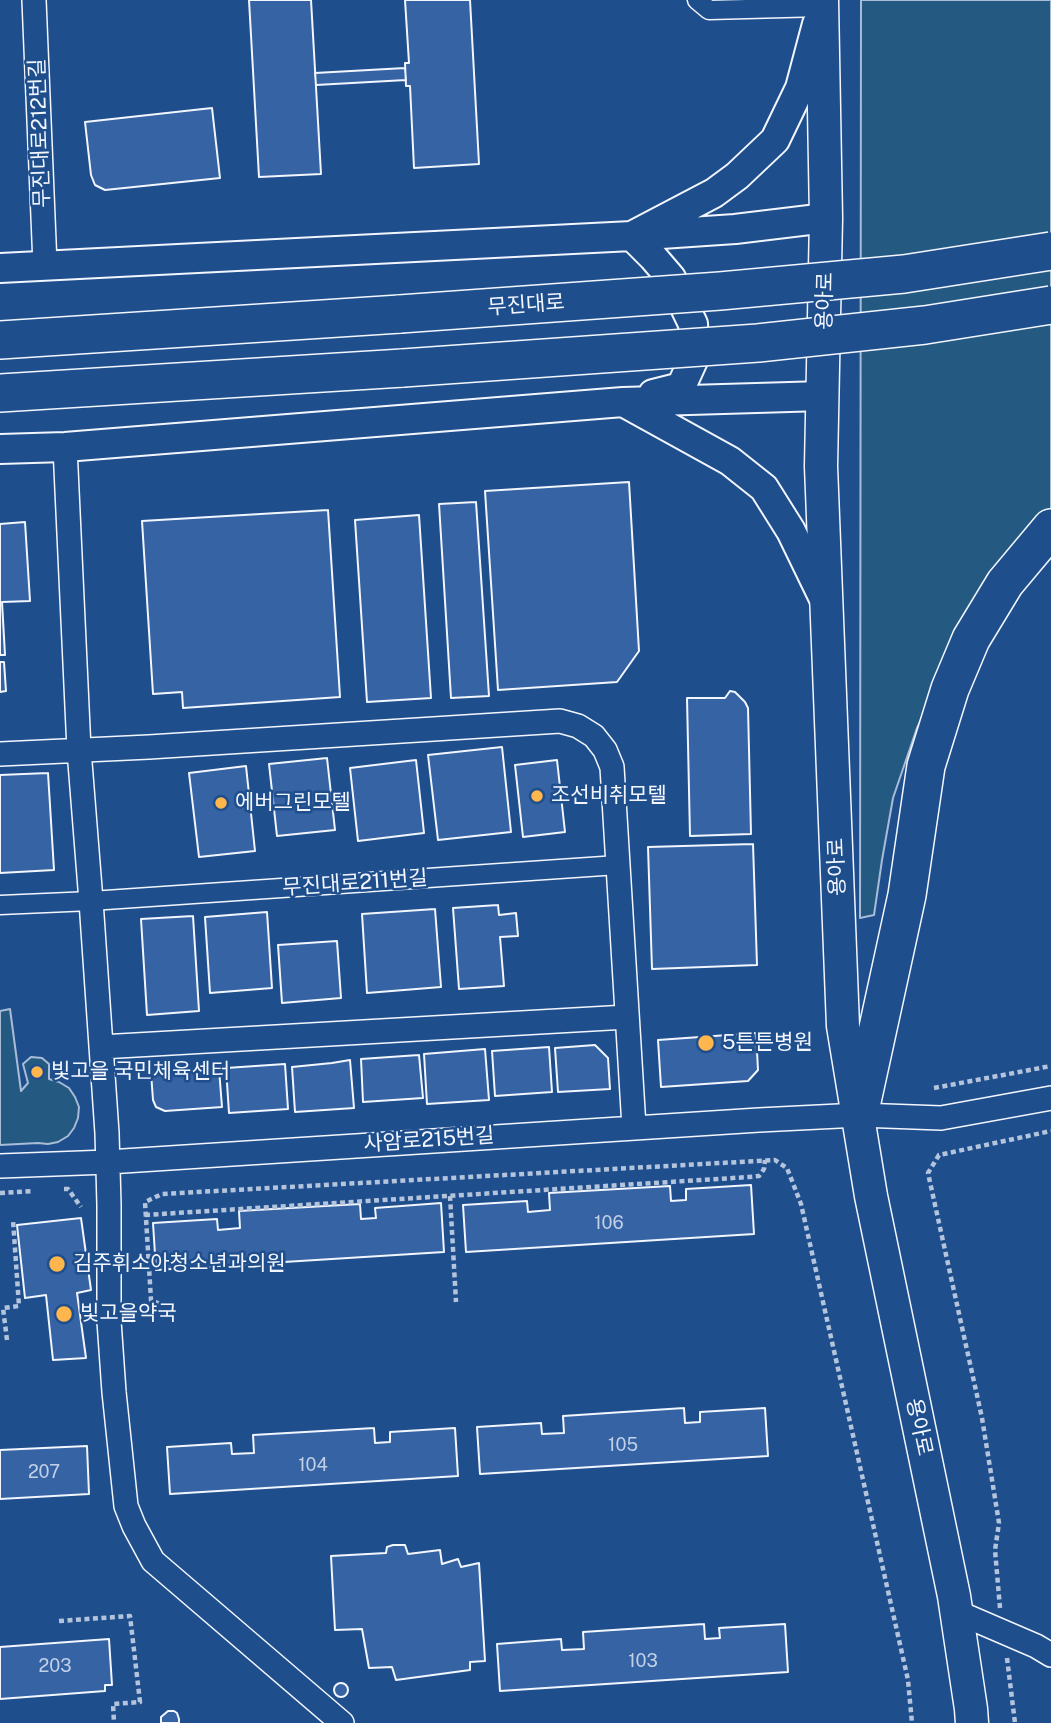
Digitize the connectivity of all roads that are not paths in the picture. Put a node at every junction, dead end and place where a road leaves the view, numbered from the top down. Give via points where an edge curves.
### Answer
1 (34, 0) edge
2 (697, 0) edge
3 (822, 4) edge
4 (826, 218) junction
5 (632, 236) junction
6 (1051, 251) edge
7 (45, 265) junction
8 (0, 268) edge
9 (1051, 305) edge
10 (0, 340) edge
11 (0, 393) edge
12 (823, 396) junction
13 (623, 401) junction
14 (65, 447) junction
15 (0, 449) edge
16 (1051, 528) edge
17 (828, 608) junction
18 (79, 750) junction
19 (0, 754) edge
20 (618, 865) junction
21 (91, 901) junction
22 (0, 905) edge
23 (627, 1017) junction
24 (101, 1047) junction
25 (1051, 1097) edge
26 (859, 1115) junction
27 (634, 1127) junction
28 (108, 1162) junction
29 (0, 1166) edge
30 (957, 1612) junction
31 (1051, 1655) edge
32 (342, 1723) edge
33 (972, 1723) edge

1 - 7 street, 무진대로212번길
2 - 3 street via 709,10
3 - 4 main road, 용아로
3 - 5 street via 800,88 775,140 714,193
4 - 5 street
4 - 12 main road, 용아로
5 - 7 street
5 - 13 street via 671,278 693,324 695,356 681,387
6 - 10 highway, 무진대로, bridge via 904,274 720,291
7 - 8 street
9 - 11 highway, bridge via 925,325 758,343
12 - 13 street
12 - 17 main road, 용아로 via 821,466
13 - 14 street
13 - 17 street via 730,461 764,488 791,531
14 - 15 street
14 - 18 street
16 - 26 highway via 1005,583 971,639 950,689 926,766 906,894
17 - 26 main road, 용아로 via 843,1026
18 - 19 street
18 - 20 street via 560,721 594,736 612,767
18 - 21 street
20 - 21 street, 무진대로211번길
20 - 23 street
21 - 22 street, 무진대로211번길
21 - 24 street
23 - 24 street
23 - 27 street
24 - 28 street
25 - 26 street, 사암로215번길 via 941,1118
26 - 27 street, 사암로215번길
26 - 30 main road, 용아로 via 871,1196
27 - 28 street, 사암로215번길
28 - 29 street, 사암로215번길
28 - 32 street via 113,1380 126,1506 134,1526 153,1561
30 - 31 street
30 - 33 main road, 용아로

